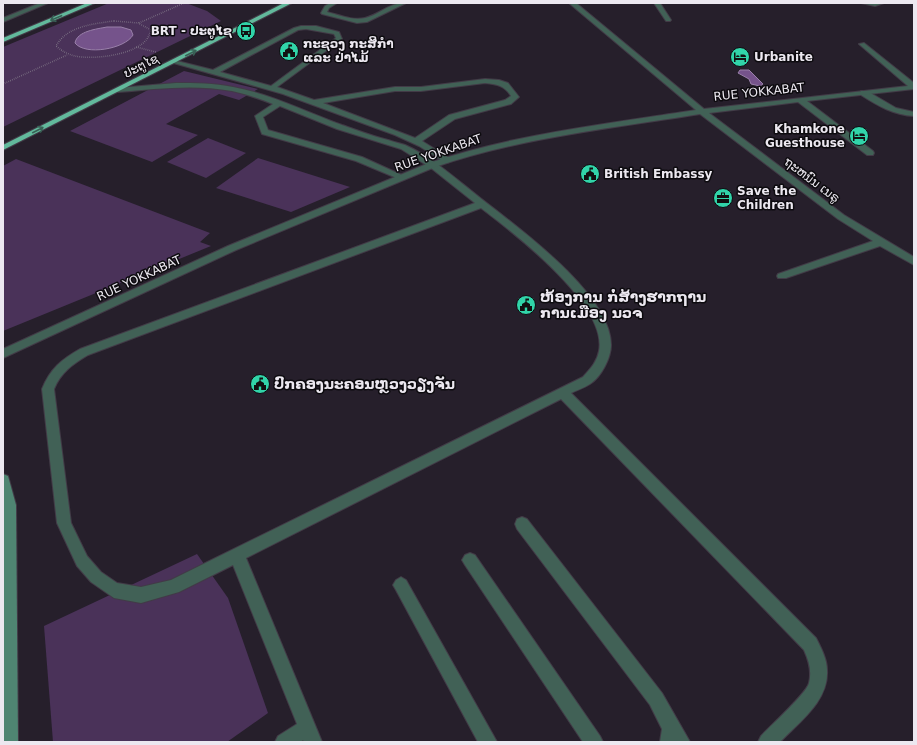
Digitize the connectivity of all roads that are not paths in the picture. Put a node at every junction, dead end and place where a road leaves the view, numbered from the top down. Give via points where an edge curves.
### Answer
1 (46, 3) edge
2 (92, 3) edge
3 (289, 3) edge
4 (334, 3) edge
5 (403, 3) edge
6 (572, 3) edge
7 (657, 3) edge
8 (864, 3) edge
9 (881, 3) edge
10 (3, 20) edge
11 (668, 20) dead end
12 (3, 40) edge
13 (862, 44) dead end
14 (173, 62) junction
15 (213, 72) junction
16 (914, 87) edge
17 (272, 88) junction
18 (118, 90) junction
19 (864, 92) junction
20 (800, 100) junction
21 (314, 102) junction
22 (278, 104) junction
23 (702, 111) junction
24 (914, 114) edge
25 (416, 141) junction
26 (3, 148) edge
27 (870, 153) dead end
28 (446, 160) junction
29 (432, 165) junction
30 (402, 177) junction
31 (482, 204) junction
32 (881, 242) junction
33 (914, 262) edge
34 (782, 276) dead end
35 (3, 354) edge
36 (562, 392) junction
37 (3, 480) edge
38 (522, 524) dead end
39 (237, 556) junction
40 (470, 560) dead end
41 (401, 585) dead end
42 (310, 735) edge
43 (670, 735) edge
44 (9, 742) edge
45 (284, 742) edge
46 (488, 742) edge
47 (594, 742) edge
48 (682, 742) edge
49 (767, 742) edge

1 - 10 street
2 -> 12 highway
14 -> 3 highway, ປະຕູໄຊ
4 - 5 street via 326,7 324,13 357,21 367,20 396,4
6 - 23 street, ຖະຫນົນ ເນຣູ
7 - 11 street
8 - 9 street
13 - 16 street
14 - 15 street
14 - 18 highway, ປະຕູໄຊ
15 - 17 street
15 - 17 street via 296,30 318,28 337,33 339,39
16 - 19 street, RUE YOKKABAT
17 - 21 street
18 - 22 street via 205,85 233,89
26 -> 18 highway, ປະຕູໄຊ
19 - 20 street, RUE YOKKABAT
19 - 24 street via 881,105
20 - 23 street, RUE YOKKABAT
20 - 27 street
21 - 25 street
21 - 25 street via 395,89 421,89 484,81 505,85 515,97 508,102 452,117
22 - 29 street via 405,148
22 - 30 street via 259,116 266,132 359,159
23 - 28 street, RUE YOKKABAT via 503,144
23 - 32 street, ຖະຫນົນ ເນຣູ via 841,217
25 - 28 street
28 - 29 street, RUE YOKKABAT
29 - 30 street, RUE YOKKABAT
29 - 31 street
30 - 35 street, RUE YOKKABAT via 232,248
31 - 36 street via 533,244 563,272 590,305 600,323 605,339 605,355 600,366 587,380
31 - 39 street via 84,352 52,376 48,389 64,523 82,561 96,577 114,590 141,595 173,587
32 - 33 street, ຖະຫນົນ ເນຣູ
32 - 34 street
36 - 39 street
36 - 49 street via 810,644 819,670 814,694
37 - 44 street via 9,505
38 - 43 street via 656,699
39 - 42 street
40 - 47 street
41 - 46 street
42 - 45 street
43 - 48 street

